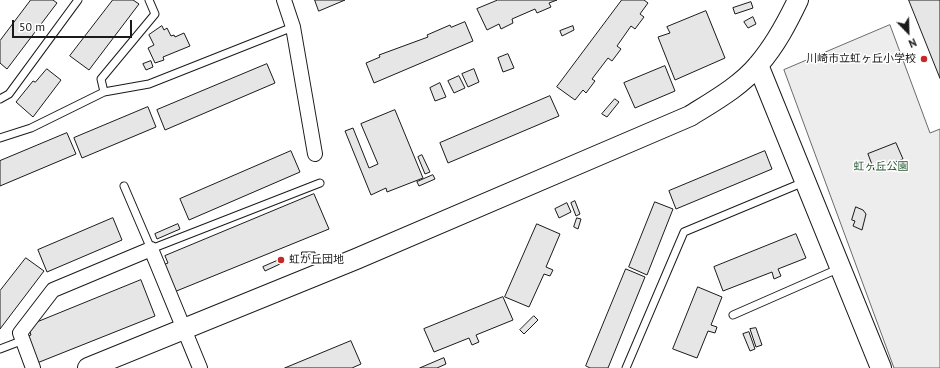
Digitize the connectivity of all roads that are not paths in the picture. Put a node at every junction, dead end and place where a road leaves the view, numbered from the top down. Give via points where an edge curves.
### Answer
1 (78, 0) edge
2 (149, 0) edge
3 (284, 0) edge
4 (798, 0) edge
5 (293, 27) junction
6 (758, 65) junction
7 (104, 92) junction
8 (0, 99) edge
9 (0, 138) edge
10 (316, 154) dead end
11 (806, 181) junction
12 (320, 183) dead end
13 (124, 186) dead end
14 (151, 249) junction
15 (840, 268) junction
16 (734, 315) dead end
17 (184, 328) junction
18 (22, 341) junction
19 (0, 350) edge
20 (33, 368) edge
21 (88, 368) edge
22 (200, 368) edge
23 (626, 368) edge
24 (881, 368) edge

1 - 8 lane via 9,94
2 - 7 lane via 155,14 101,79
3 - 5 street
4 - 6 street via 782,32
5 - 7 lane via 149,84
5 - 10 street
6 - 11 street
6 - 17 street via 729,91 690,116 364,256
7 - 9 lane via 31,128
11 - 15 street
11 - 23 lane via 684,232
12 - 14 lane
13 - 14 lane
14 - 17 street
14 - 18 street via 53,290 20,333
15 - 16 lane
15 - 24 street
17 - 21 street
17 - 22 street
18 - 19 lane
18 - 20 street

